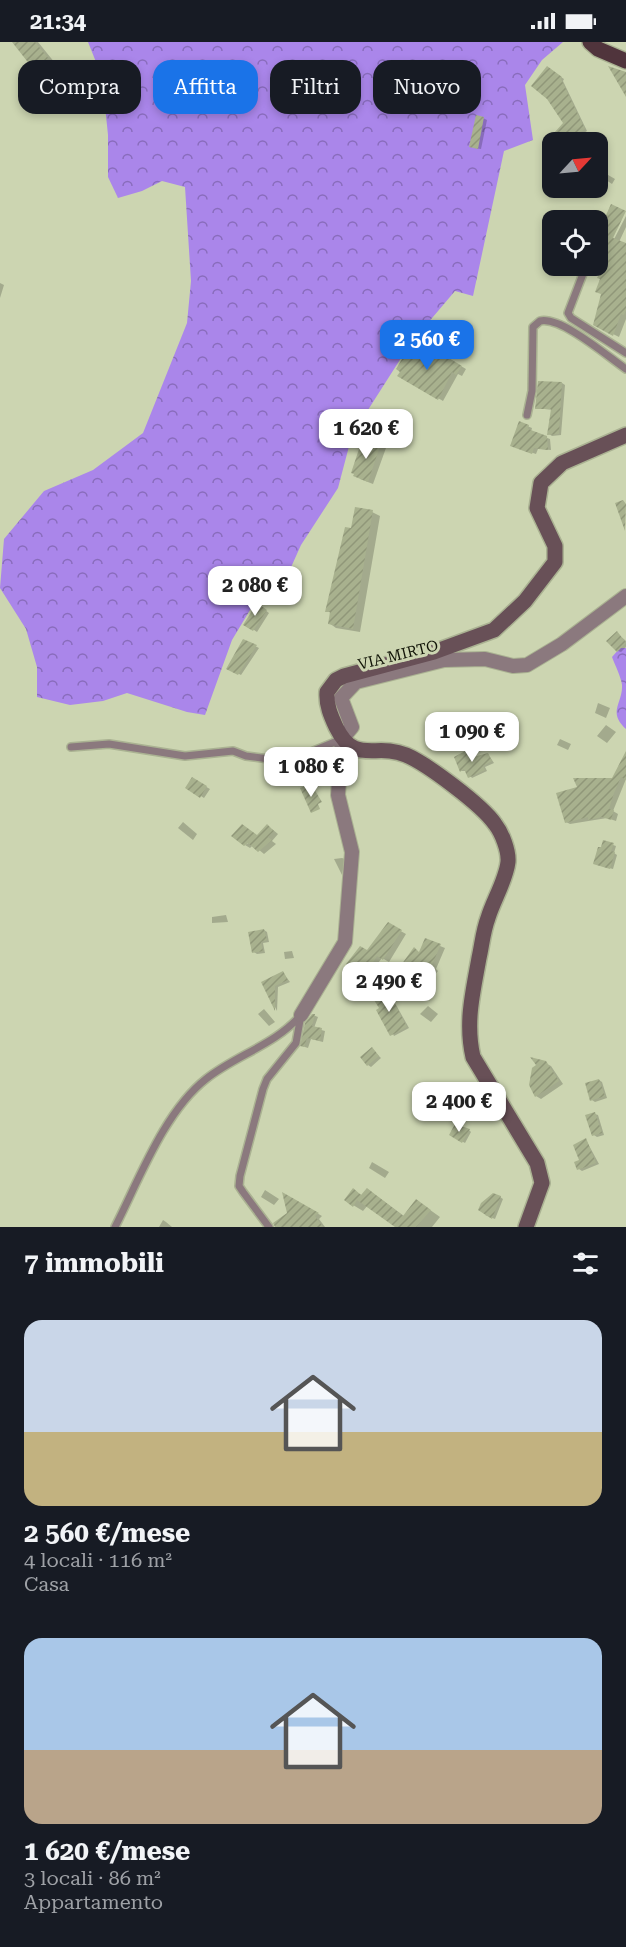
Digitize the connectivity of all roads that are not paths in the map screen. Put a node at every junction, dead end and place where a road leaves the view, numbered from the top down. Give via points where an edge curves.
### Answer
1 (590, 42) edge
2 (626, 61) edge
3 (582, 276) edge
4 (626, 353) edge
5 (626, 369) edge
6 (527, 415) dead end
7 (626, 435) edge
8 (626, 596) edge
9 (342, 740) junction
10 (71, 747) dead end
11 (301, 1015) junction
12 (115, 1227) edge
13 (269, 1227) edge
14 (526, 1227) edge

1 - 2 main road via 598,50
3 - 4 lane via 568,313
5 - 6 lane via 566,327 540,321 533,327 532,391
7 - 9 street via 561,463 541,483 537,508 555,546 555,561 525,601 494,630 434,652 344,676 330,687 329,712
8 - 9 street, VIA MIRTO via 562,644 526,665 485,659 444,660 356,682 341,698 352,727
9 - 10 lane via 306,754 269,759 233,751 185,756 109,744
9 - 11 street via 338,795 352,852 345,942
9 - 14 street via 352,748 367,752 390,750 416,760 494,821 499,830 508,863 486,921 468,1017 469,1040 473,1057 537,1163 542,1183
11 - 12 lane via 287,1030 205,1079 170,1119
11 - 13 lane via 296,1043 263,1089 240,1176 239,1186

